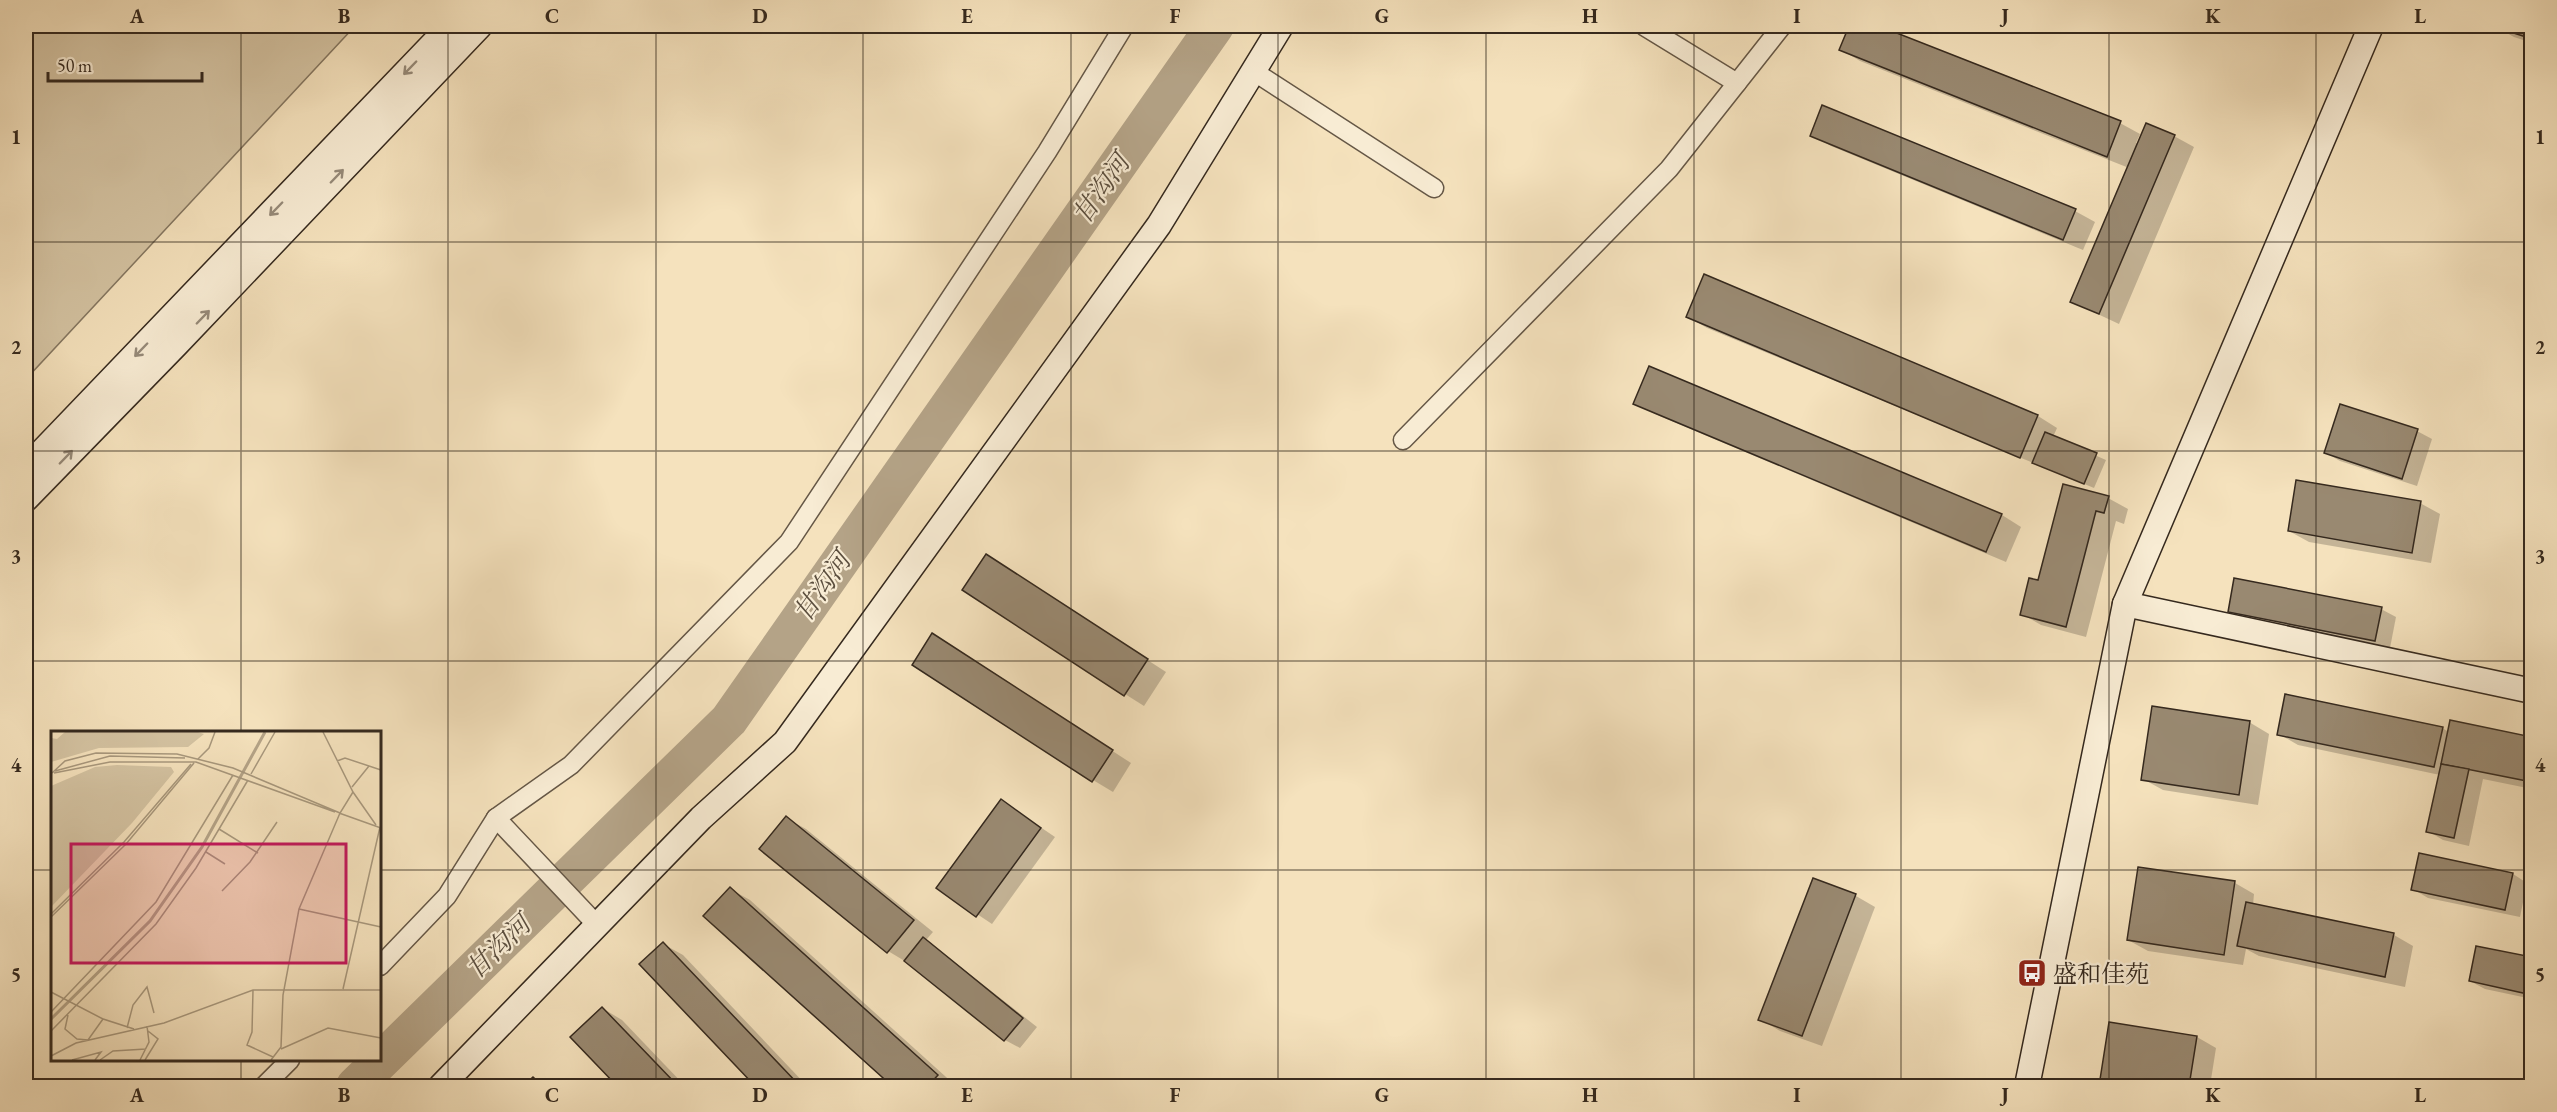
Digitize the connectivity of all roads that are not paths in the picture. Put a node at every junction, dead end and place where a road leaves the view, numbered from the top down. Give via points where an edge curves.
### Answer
1 (450, 26) edge
2 (480, 26) edge
3 (1124, 26) edge
4 (1281, 26) edge
5 (1644, 26) edge
6 (1782, 26) edge
7 (2371, 26) edge
8 (1253, 71) junction
9 (1737, 82) junction
10 (1434, 188) dead end
11 (1403, 440) dead end
12 (26, 468) edge
13 (26, 499) edge
14 (2125, 604) junction
15 (2532, 691) edge
16 (496, 818) junction
17 (597, 925) junction
18 (381, 965) edge
19 (288, 1061) edge
20 (264, 1086) edge
21 (441, 1086) edge
22 (2027, 1086) edge

1 -> 12 street
13 -> 2 street
3 - 16 street via 1047,152 789,542 571,765
4 - 8 street
5 - 9 street
6 - 9 street
7 - 14 street
8 - 10 street
8 - 17 street via 1159,225 785,742 701,818
9 - 11 street via 1670,169
14 - 15 street
14 - 22 street
16 - 17 street
16 - 18 street via 447,896
17 - 21 street
19 - 20 street

